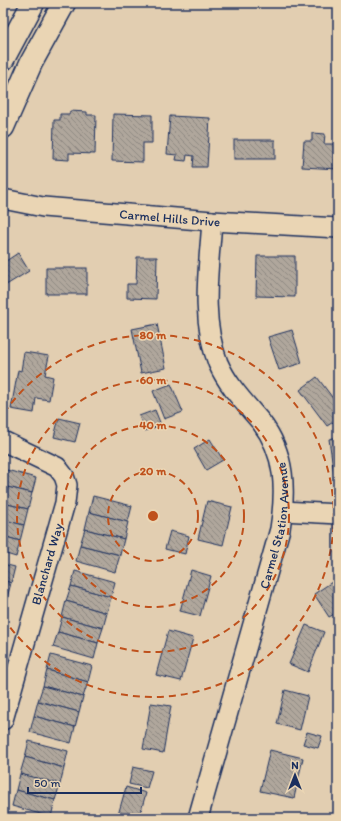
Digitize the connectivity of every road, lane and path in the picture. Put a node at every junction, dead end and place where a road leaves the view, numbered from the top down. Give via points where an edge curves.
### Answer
1 (33, 3) edge
2 (64, 3) edge
3 (3, 59) edge
4 (3, 127) edge
5 (3, 199) edge
6 (212, 221) junction
7 (338, 228) edge
8 (3, 441) edge
9 (283, 511) junction
10 (338, 514) edge
11 (3, 720) edge
12 (198, 818) edge

1 - 3 main road
2 - 4 main road via 31,63
5 - 6 street, Carmel Hills Drive via 43,207
6 - 7 street, Carmel Hills Drive
6 - 9 street, Carmel Station Avenue via 207,302 211,340 228,381 273,441 282,467
8 - 11 street, Blanchard Way via 57,467 67,485 65,504
9 - 10 street
9 - 12 street, Carmel Station Avenue

